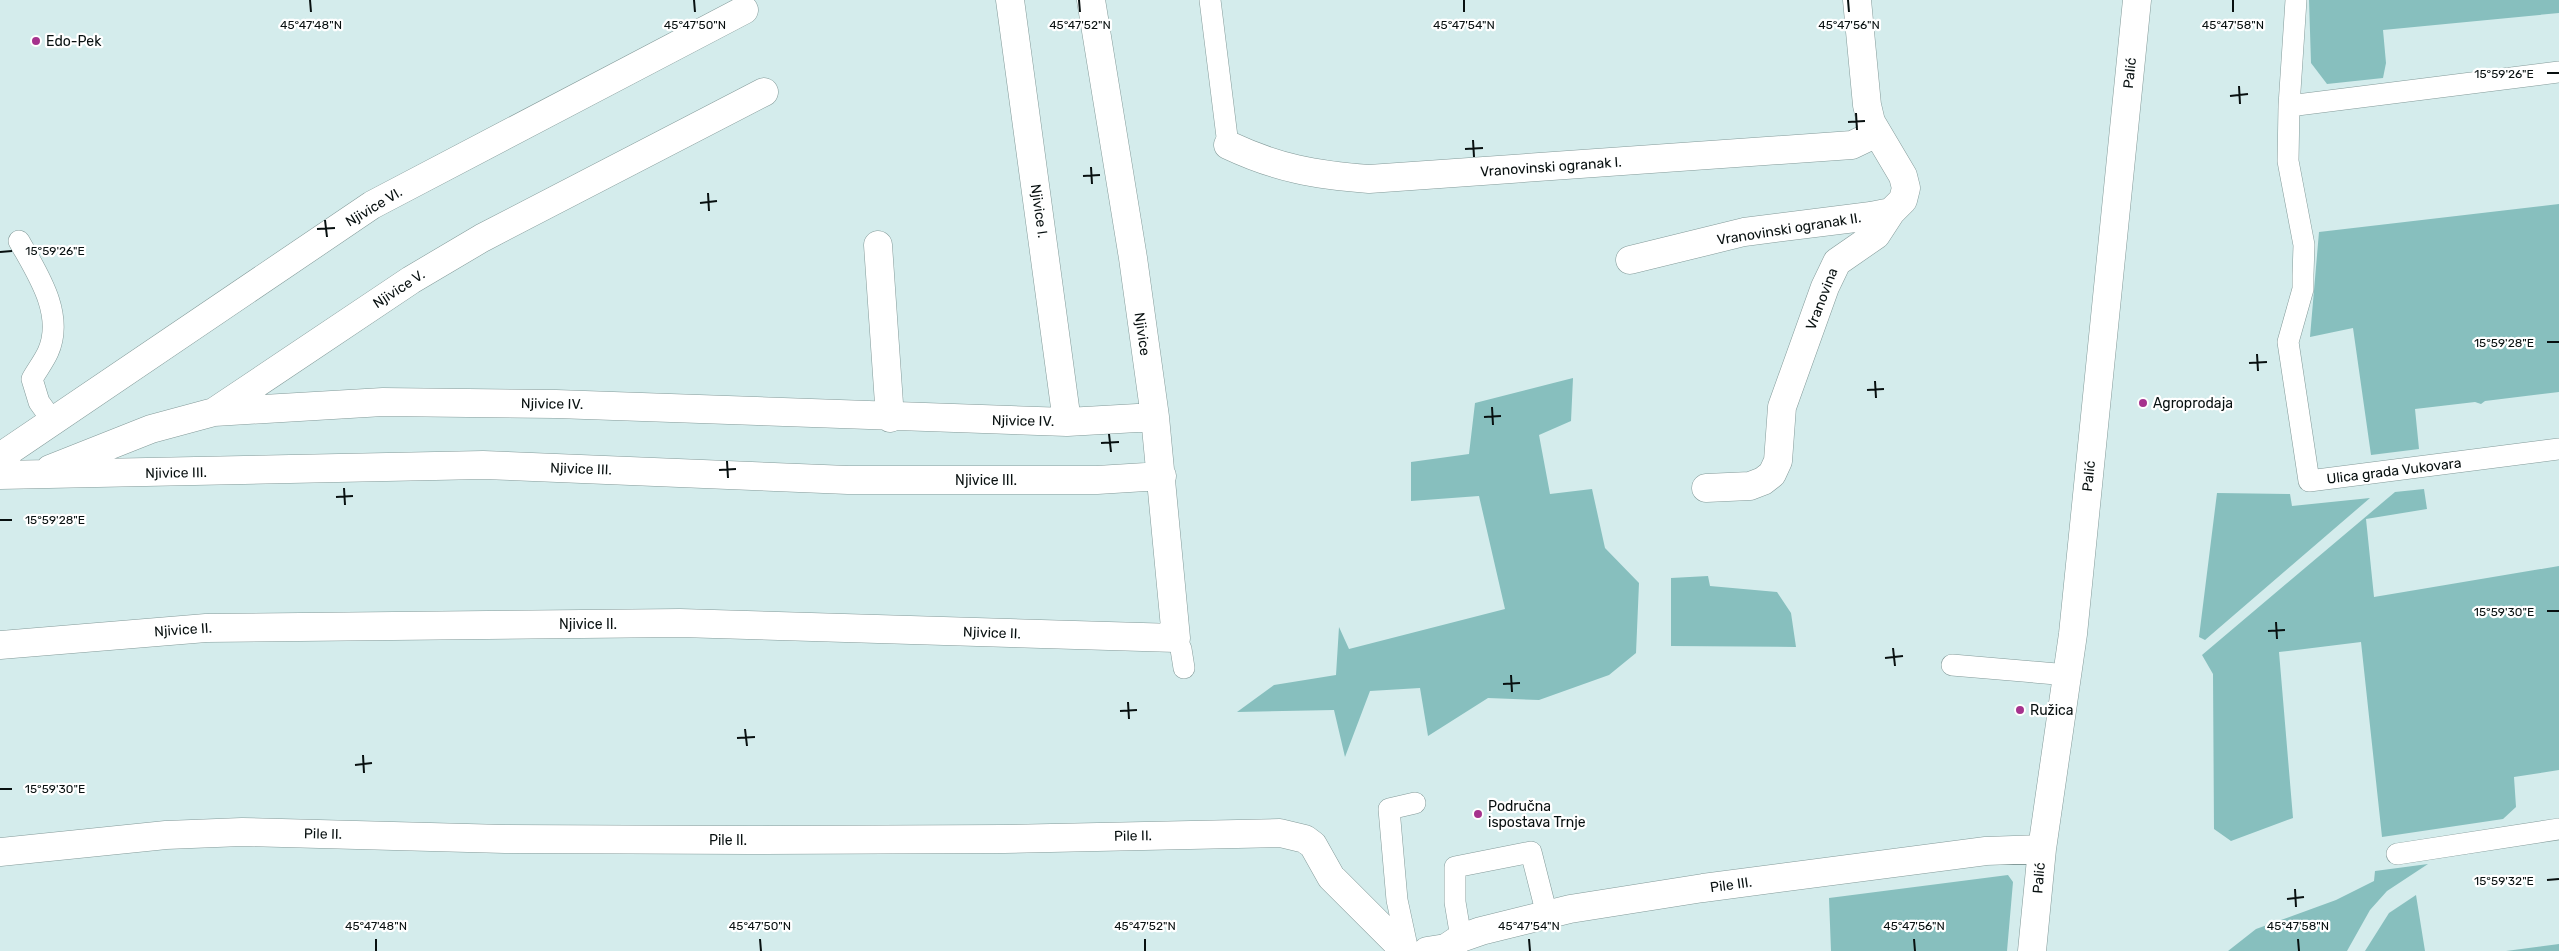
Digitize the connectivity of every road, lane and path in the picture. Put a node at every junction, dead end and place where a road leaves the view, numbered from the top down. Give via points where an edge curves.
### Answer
1 (1010, 0) edge
2 (1091, 0) edge
3 (1210, 0) edge
4 (1857, 0) edge
5 (2137, 0) edge
6 (2296, 0) edge
7 (744, 10) dead end
8 (2559, 72) edge
9 (764, 92) dead end
10 (2289, 106) junction
11 (1877, 133) junction
12 (1228, 145) joint
13 (1890, 212) junction
14 (19, 241) dead end
15 (878, 245) dead end
16 (1630, 260) dead end
17 (214, 412) junction
18 (1155, 417) junction
19 (890, 418) junction
20 (52, 420) junction
21 (1067, 422) junction
22 (2559, 449) edge
23 (0, 458) edge
24 (0, 475) edge
25 (32, 476) junction
26 (1162, 476) junction
27 (1706, 488) dead end
28 (1176, 638) junction
29 (0, 644) edge
30 (1952, 665) dead end
31 (1184, 668) dead end
32 (2068, 674) junction
33 (1415, 804) dead end
34 (2559, 829) edge
35 (2042, 849) junction
36 (0, 852) edge
37 (2397, 854) dead end
38 (1547, 915) junction
39 (1445, 947) edge
40 (1406, 951) edge
41 (2032, 951) edge

1 - 21 street, Njivice I.
2 - 18 street, Njivice
3 - 12 lane
4 - 11 street, Vranovina via 1867,105
5 - 32 street, Palić
6 - 10 lane
7 - 20 street, Njivice VI. via 372,205
8 - 10 lane
9 - 17 street, Njivice V. via 482,238 411,280
10 - 22 lane, Ulica grada Vukovara via 2288,162 2304,245 2303,289 2288,342 2310,481
11 - 12 street, Vranovinski ogranak I. via 1852,144 1369,179 1284,168
11 - 13 street, Vranovina via 1903,176 1906,188 1903,200
13 - 16 street, Vranovinski ogranak II. via 1744,232
13 - 27 street, Vranovina via 1876,235 1837,262 1829,279 1782,408 1778,461 1772,474 1750,486
14 - 20 lane via 45,286 54,319 49,351 32,379 39,402
15 - 19 street
17 - 19 street, Njivice IV. via 383,402 556,404
17 - 25 street, Njivice V. via 151,429
18 - 21 street, Njivice IV.
18 - 26 street, Njivice
19 - 21 street, Njivice IV.
20 - 23 street, Njivice VI.
24 - 25 street, Njivice III.
25 - 26 street, Njivice III. via 483,465 848,480 1098,480
26 - 28 street, Njivice
28 - 29 street, Njivice II. via 670,624 206,628
28 - 31 lane, Njivice
30 - 32 lane
32 - 35 street, Palić
33 - 40 lane via 1389,809
34 - 37 lane
35 - 38 street, Pile III. via 1986,851 1839,870
35 - 41 street, Palić
36 - 40 street, Pile II. via 166,835 242,832 505,840 1004,840 1280,833 1305,839 1313,845 1332,877
38 - 39 street, Pile III. via 1481,930
38 - 39 lane via 1531,852 1455,866 1455,902

